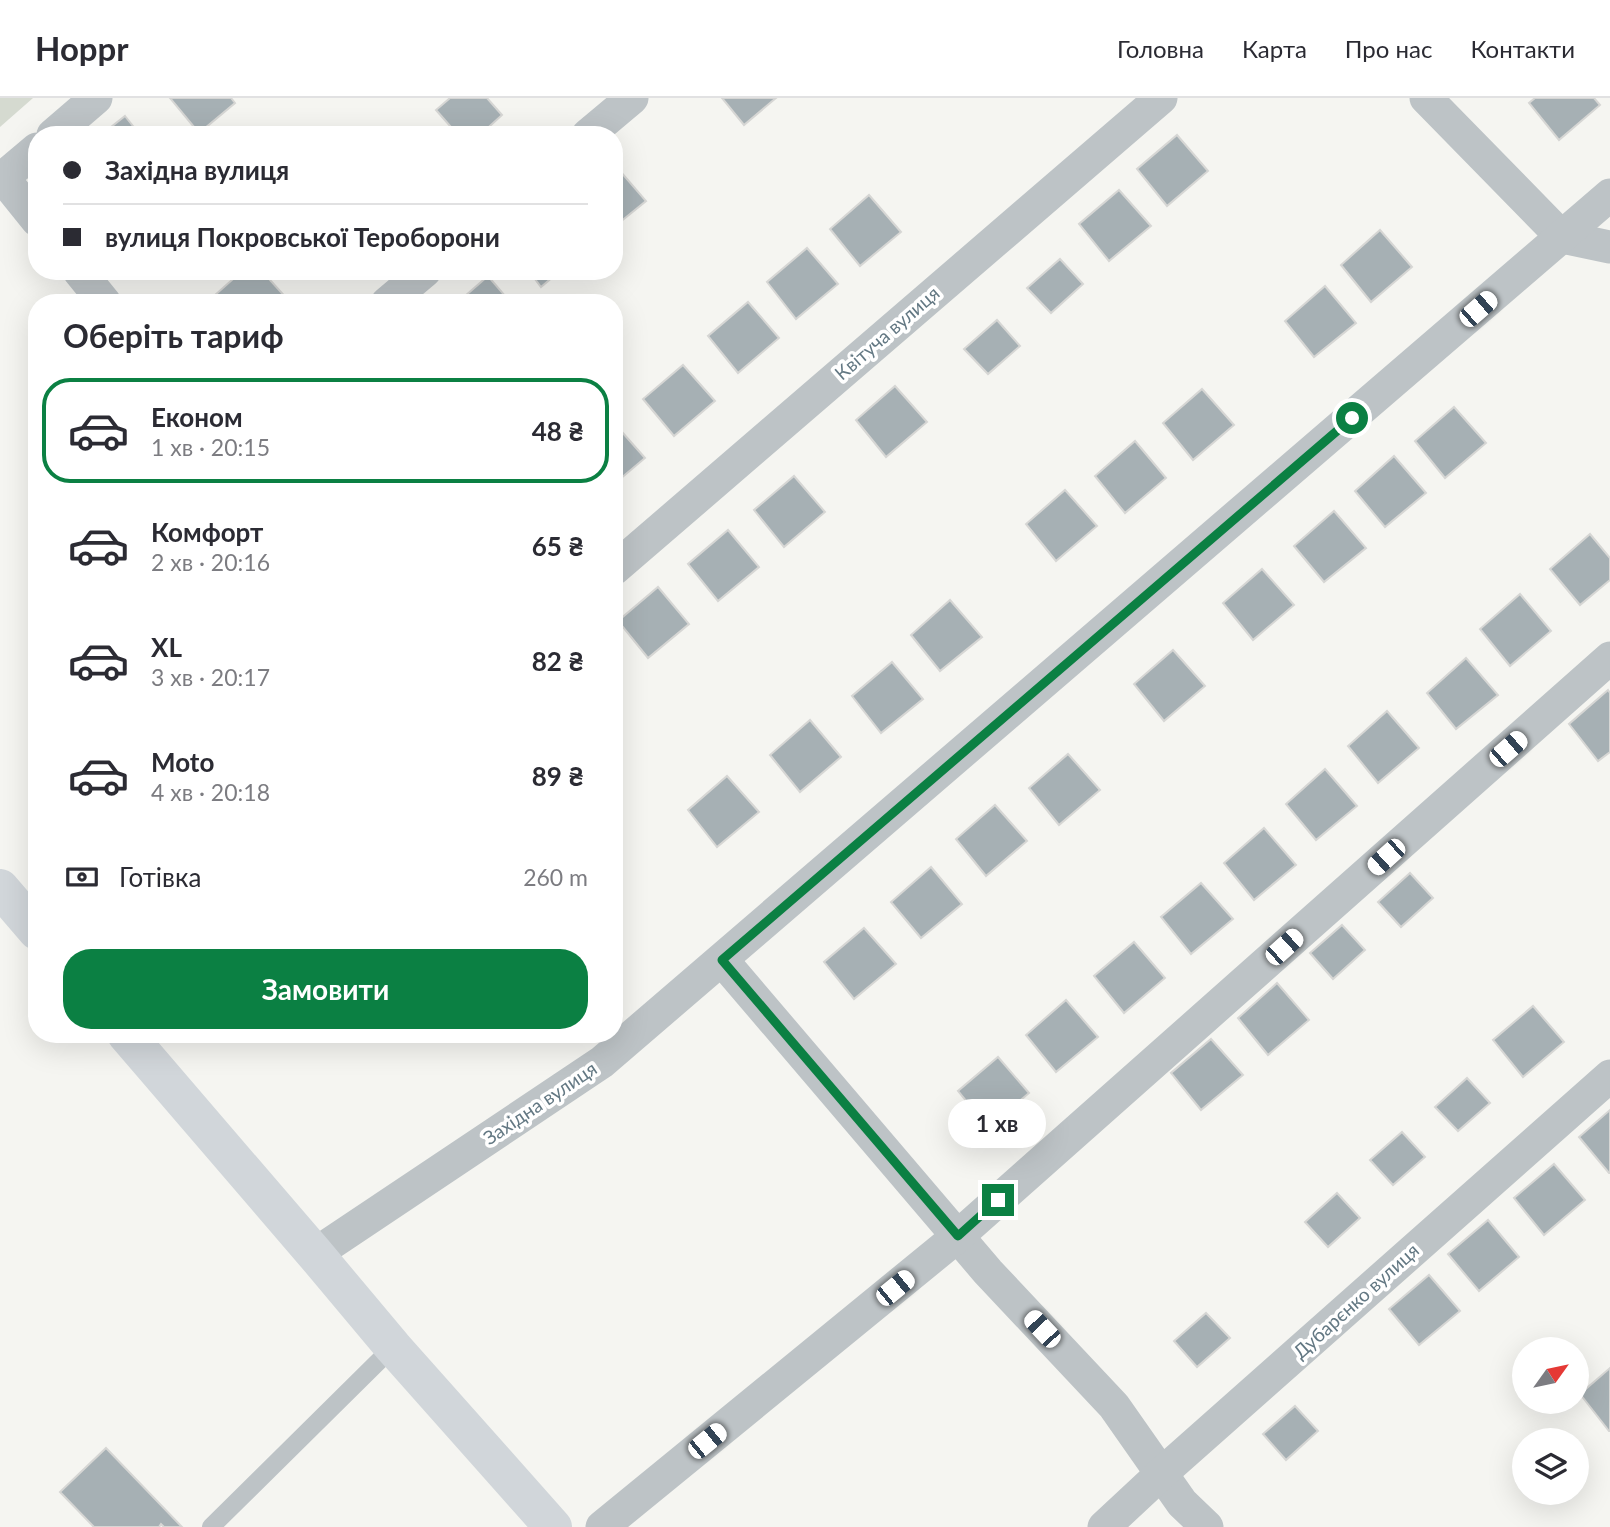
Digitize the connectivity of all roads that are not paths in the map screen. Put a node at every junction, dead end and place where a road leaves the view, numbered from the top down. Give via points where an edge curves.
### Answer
1 (96, 98) edge
2 (632, 98) edge
3 (1161, 98) edge
4 (1426, 98) edge
5 (63, 126) edge
6 (599, 126) edge
7 (28, 156) edge
8 (1, 179) edge
9 (1610, 195) edge
10 (28, 210) edge
11 (1562, 237) junction
12 (1610, 247) edge
13 (86, 280) edge
14 (414, 280) edge
15 (98, 294) edge
16 (398, 294) edge
17 (623, 561) edge
18 (1610, 658) edge
19 (0, 888) edge
20 (28, 921) edge
21 (722, 960) junction
22 (134, 1043) edge
23 (1610, 1076) edge
24 (958, 1236) junction
25 (315, 1254) junction
26 (393, 1347) junction
27 (1162, 1473) junction
28 (211, 1527) edge
29 (553, 1527) edge
30 (602, 1527) edge
31 (1104, 1527) edge
32 (1207, 1527) edge

1 - 5 street
2 - 6 street
3 - 17 street, Квітуча вулиця
4 - 11 street
7 - 8 street
8 - 10 street
9 - 11 street, Західна вулиця
11 - 12 street
11 - 21 street, Західна вулиця
13 - 15 street
14 - 16 street
18 - 24 street
19 - 20 main road
21 - 24 street
21 - 25 street, Західна вулиця via 602,1062
22 - 25 main road
23 - 27 street, Дубарєнко вулиця
24 - 27 street via 1114,1406
24 - 30 street
25 - 26 main road
26 - 28 lane
26 - 29 main road
27 - 31 street, Дубарєнко вулиця
27 - 32 street via 1182,1503

